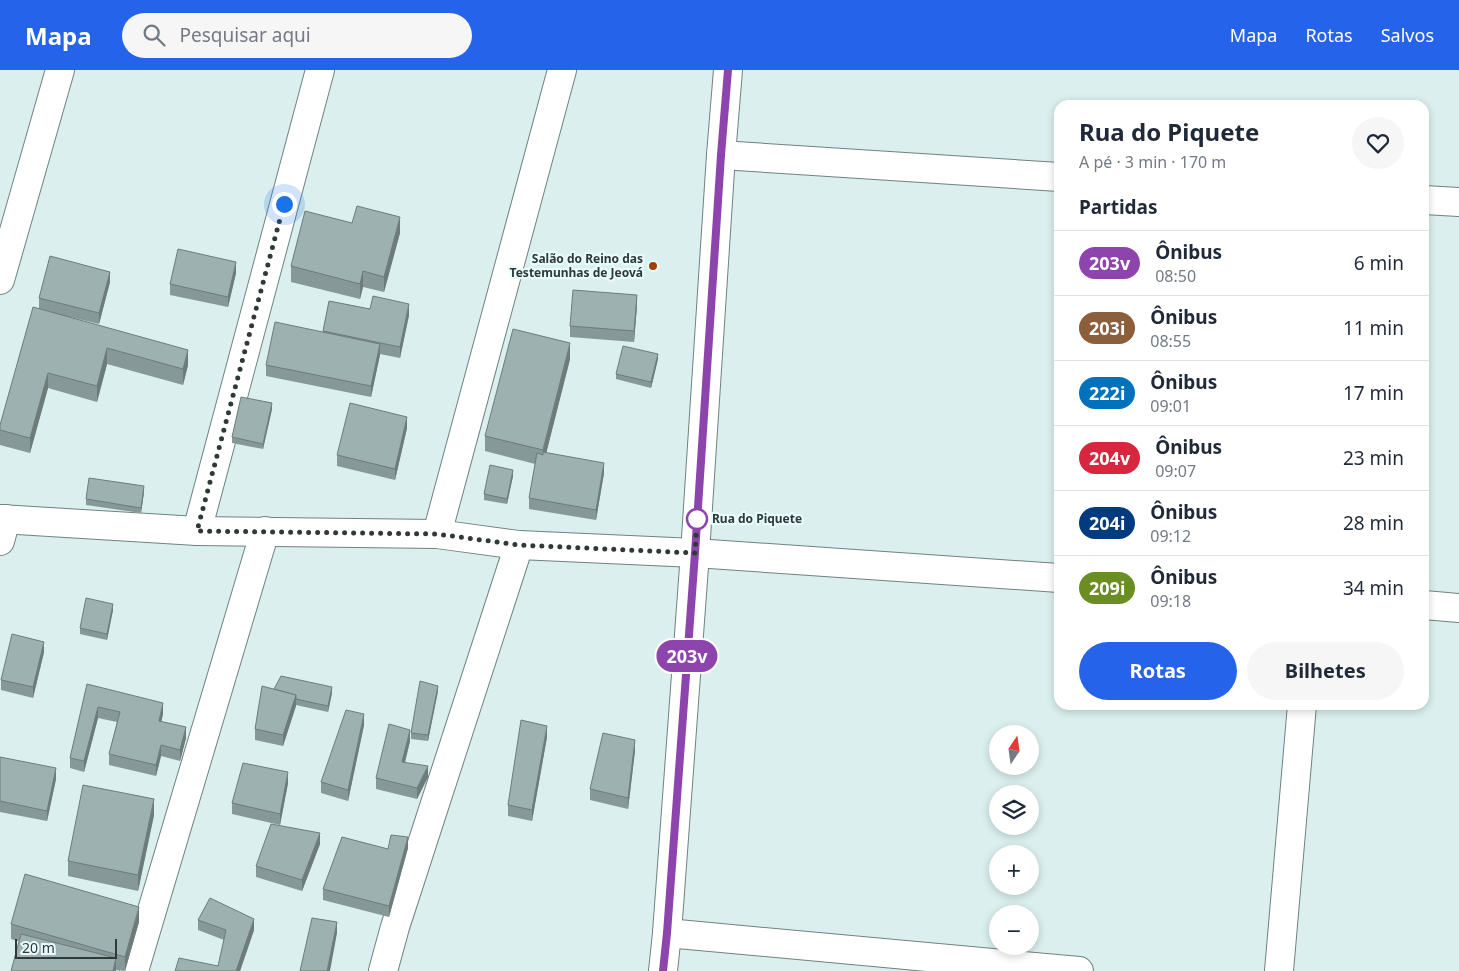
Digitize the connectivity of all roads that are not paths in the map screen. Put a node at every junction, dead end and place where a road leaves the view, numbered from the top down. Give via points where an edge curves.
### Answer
1 (60, 70) edge
2 (320, 70) edge
3 (562, 70) edge
4 (728, 70) edge
5 (721, 155) junction
6 (1054, 177) edge
7 (1429, 200) edge
8 (1459, 202) edge
9 (0, 280) edge
10 (2, 526) edge
11 (197, 531) junction
12 (265, 531) junction
13 (437, 534) junction
14 (519, 545) junction
15 (695, 553) junction
16 (1054, 578) edge
17 (1429, 606) edge
18 (1459, 608) edge
19 (1302, 710) edge
20 (667, 933) junction
21 (134, 971) edge
22 (383, 971) edge
23 (663, 971) edge
24 (1079, 971) edge
25 (1279, 971) edge

1 - 9 street
2 - 11 street
3 - 13 street
4 - 5 street
5 - 6 street
5 - 15 street
7 - 8 street
10 - 11 street
11 - 12 street
12 - 13 street
12 - 21 street
13 - 14 street
14 - 15 street
14 - 22 street
15 - 16 street
15 - 20 street
17 - 18 street
19 - 25 street
20 - 23 street
20 - 24 street

